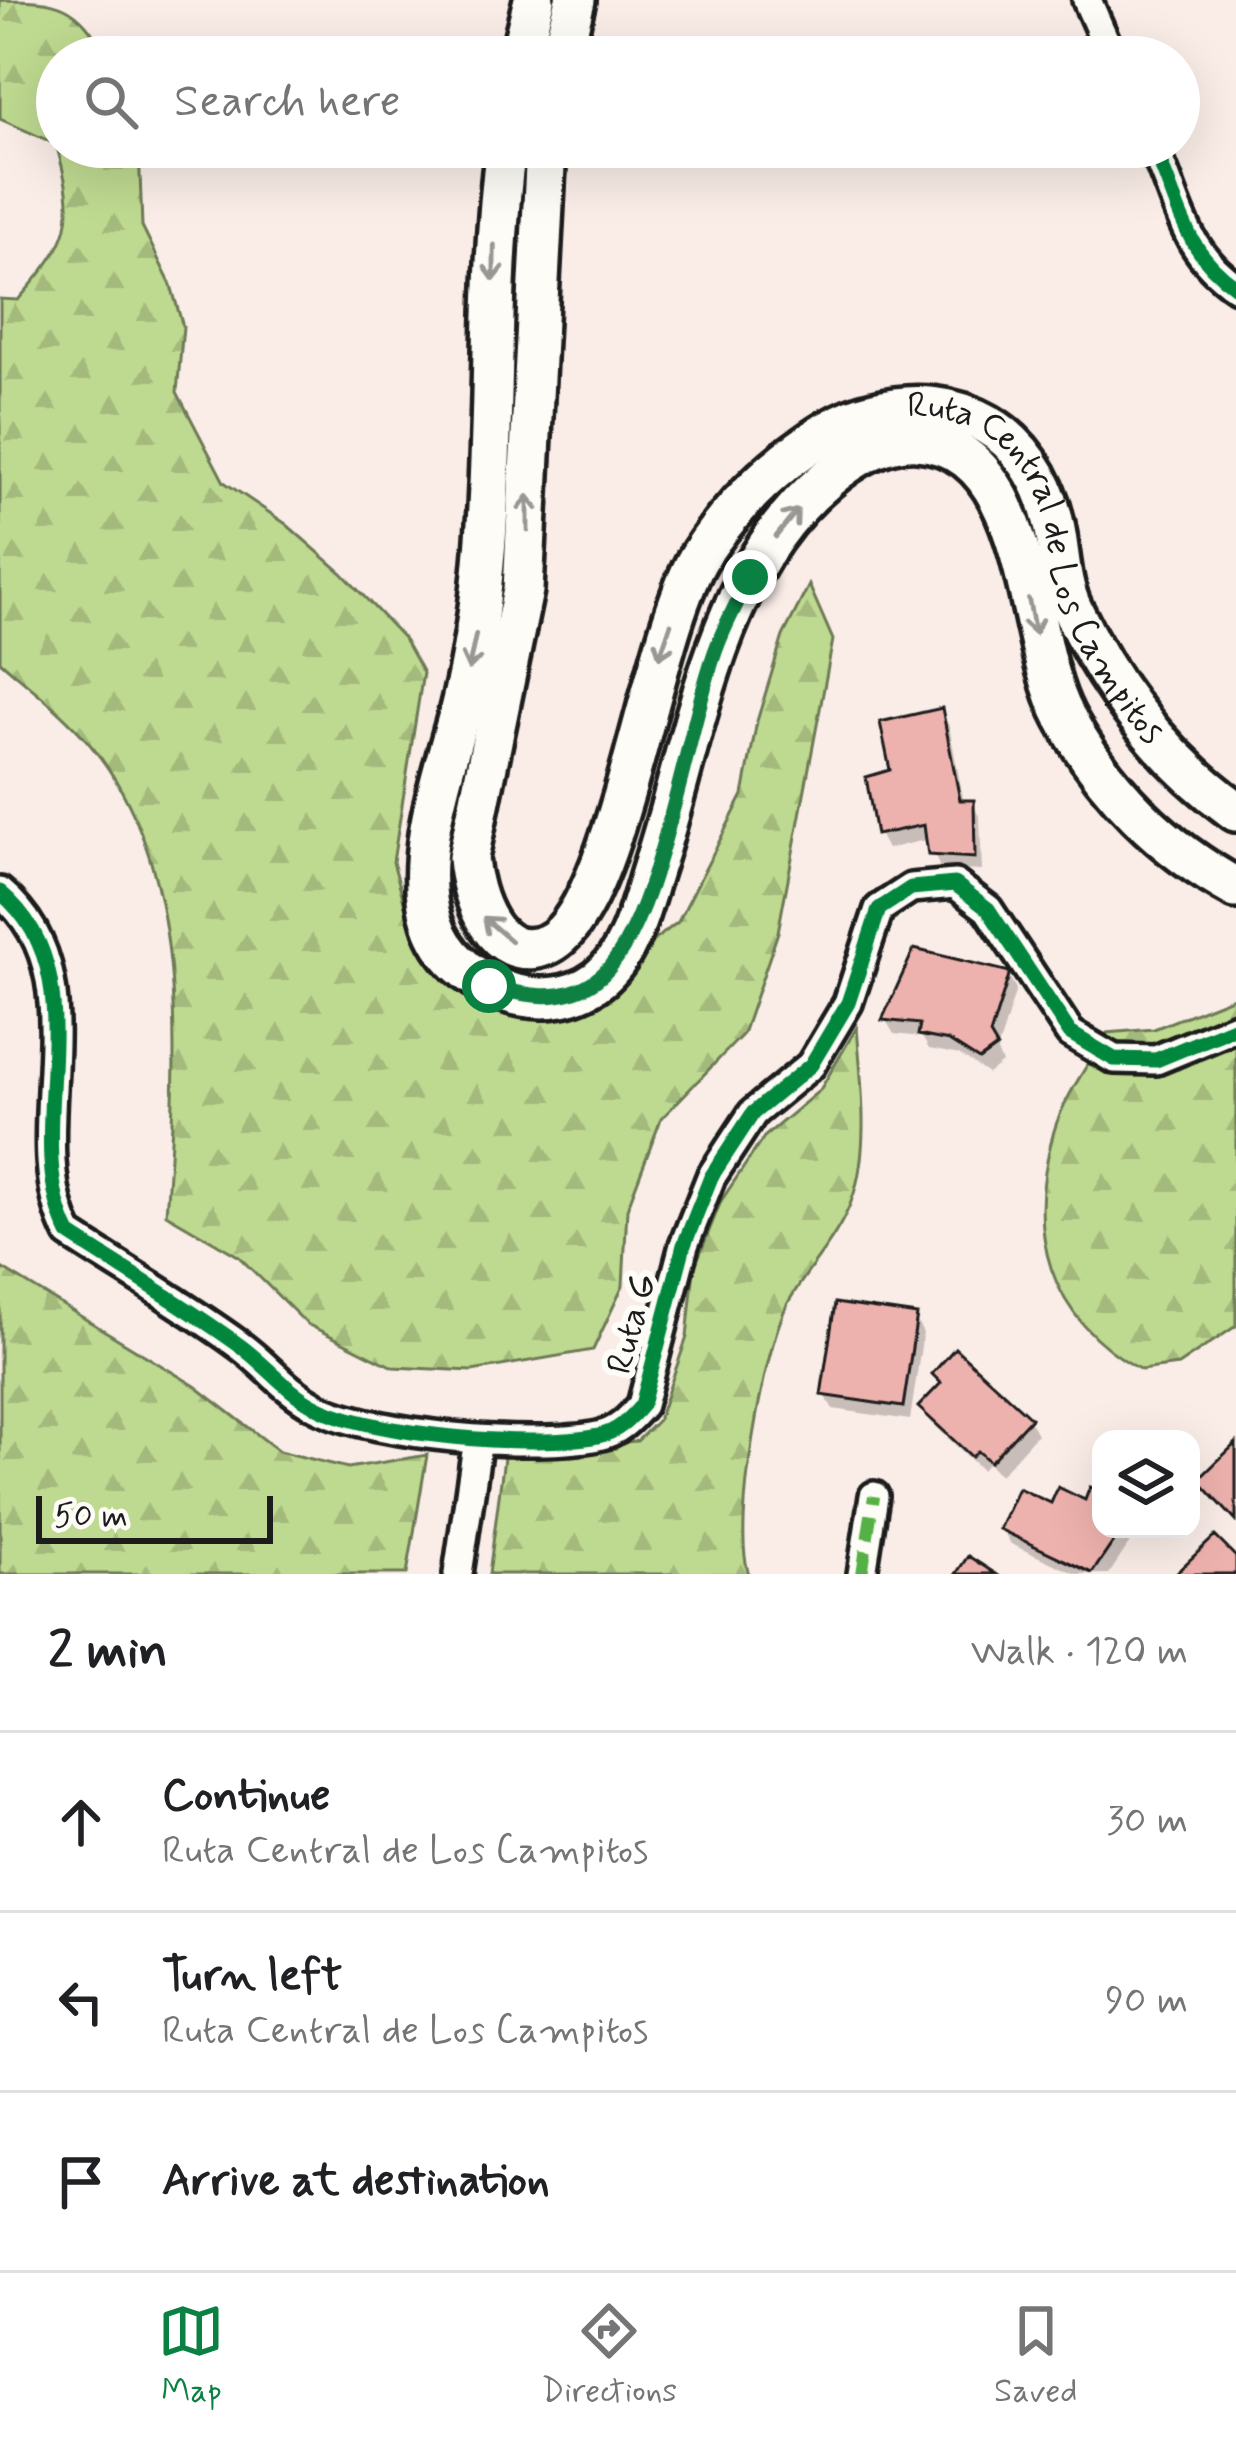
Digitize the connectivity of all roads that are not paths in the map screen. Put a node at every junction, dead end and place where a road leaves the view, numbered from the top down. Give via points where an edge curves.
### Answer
1 (534, 0) edge
2 (575, 0) edge
3 (1087, 0) edge
4 (525, 36) edge
5 (566, 36) edge
6 (1103, 36) edge
7 (503, 168) edge
8 (545, 168) edge
9 (1160, 168) edge
10 (1236, 287) edge
11 (1236, 812) edge
12 (1236, 888) edge
13 (0, 892) edge
14 (1236, 1028) edge
15 (478, 1439) junction
16 (874, 1496) dead end
17 (458, 1574) edge
18 (862, 1574) edge

1 - 4 main road
2 - 5 main road
3 - 6 street
7 -> 12 main road, Ruta Central de Los Campitos via 493,253 491,522 476,634 434,807 427,894 445,950 464,970 489,986 548,998 598,980 615,961 642,909 717,645 750,577 819,485 866,452 913,440 964,454 995,486 1053,691 1096,764 1164,842
11 -> 8 main road, Ruta Central de Los Campitos via 1160,744 1092,649 1068,602 1053,515 1010,443 966,411 898,406 834,427 789,459 701,554 577,922 538,949 486,923 474,903 468,858 523,590
9 - 10 street via 1175,216
13 - 15 street, Ruta G via 22,910 48,982 56,1033 51,1170 69,1234 243,1347 282,1386 320,1408 354,1421
14 - 15 street, Ruta G via 1156,1060 1114,1059 1070,1033 988,909 955,884 911,888 879,909 848,1003 811,1065 753,1113 711,1177 684,1245 643,1405 598,1436
15 - 17 street
16 - 18 street

